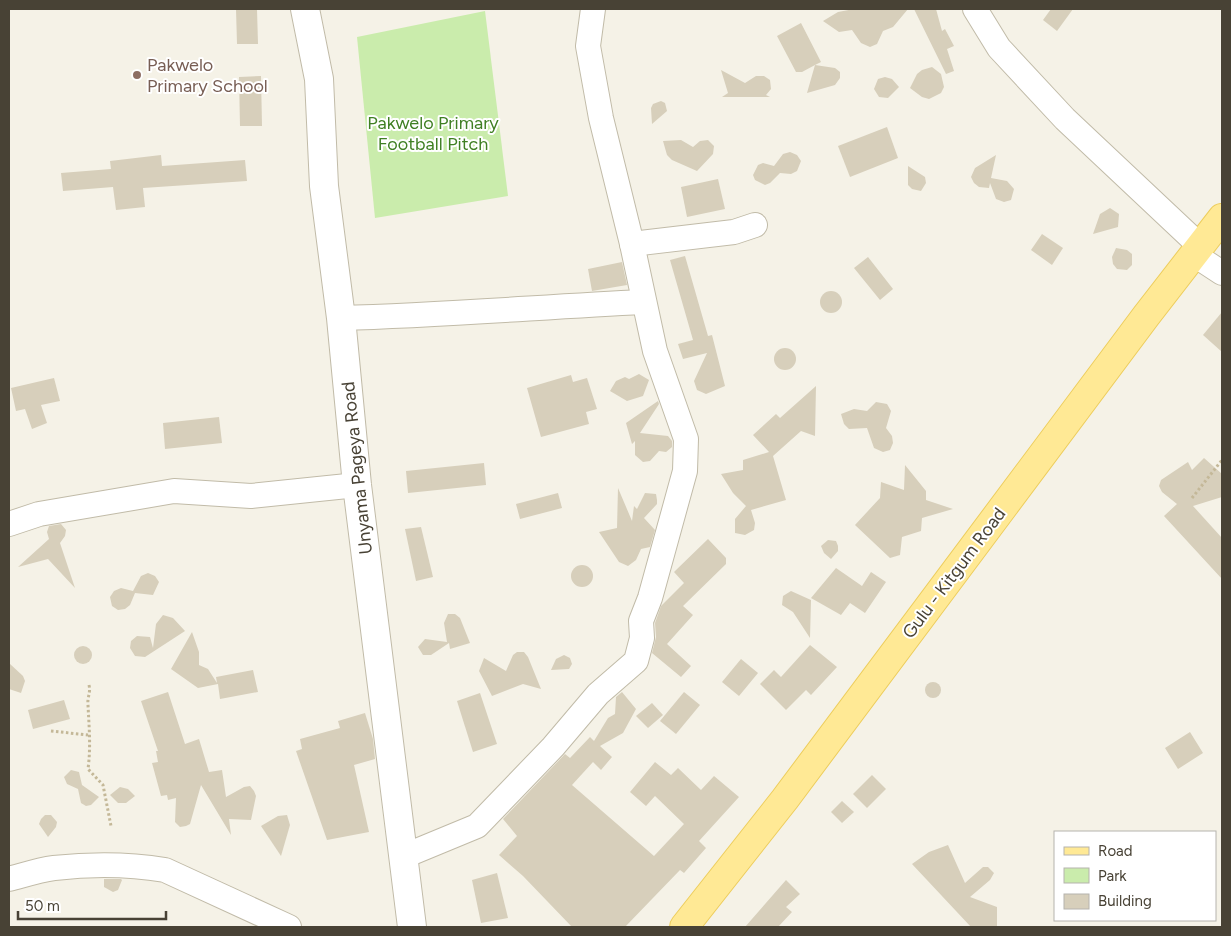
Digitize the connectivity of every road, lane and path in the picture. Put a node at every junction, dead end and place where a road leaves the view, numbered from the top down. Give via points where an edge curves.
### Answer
1 (305, 9) edge
2 (592, 9) edge
3 (974, 9) edge
4 (1222, 218) edge
5 (755, 225) dead end
6 (632, 244) junction
7 (1196, 250) junction
8 (1222, 273) edge
9 (643, 302) junction
10 (341, 318) junction
11 (1222, 460) edge
12 (357, 486) junction
13 (1192, 498) dead end
14 (9, 524) edge
15 (89, 685) dead end
16 (51, 732) dead end
17 (88, 735) junction
18 (111, 826) dead end
19 (402, 857) junction
20 (9, 879) edge
21 (289, 927) edge
22 (412, 927) edge
23 (684, 927) edge

1 - 10 street, Unyama Pageya Road via 319,79 324,186
2 - 6 street via 588,46 594,84
3 - 7 street via 1000,48 1065,119
4 - 7 main road, Gulu - Kitgum Road
5 - 6 street via 734,232
6 - 9 street
7 - 8 street
7 - 23 main road, Gulu - Kitgum Road via 785,799
9 - 10 street
9 - 19 street via 655,351 686,439 686,451 685,471 641,622 642,638 636,661 598,694 553,747 477,826
10 - 12 street, Unyama Pageya Road
11 - 13 path
12 - 14 street via 250,496 174,491 39,514
12 - 19 street, Unyama Pageya Road
15 - 17 path
16 - 17 path
17 - 18 path via 91,744 88,769 103,785
19 - 22 street, Unyama Pageya Road
20 - 21 street via 53,868 148,867 165,870

